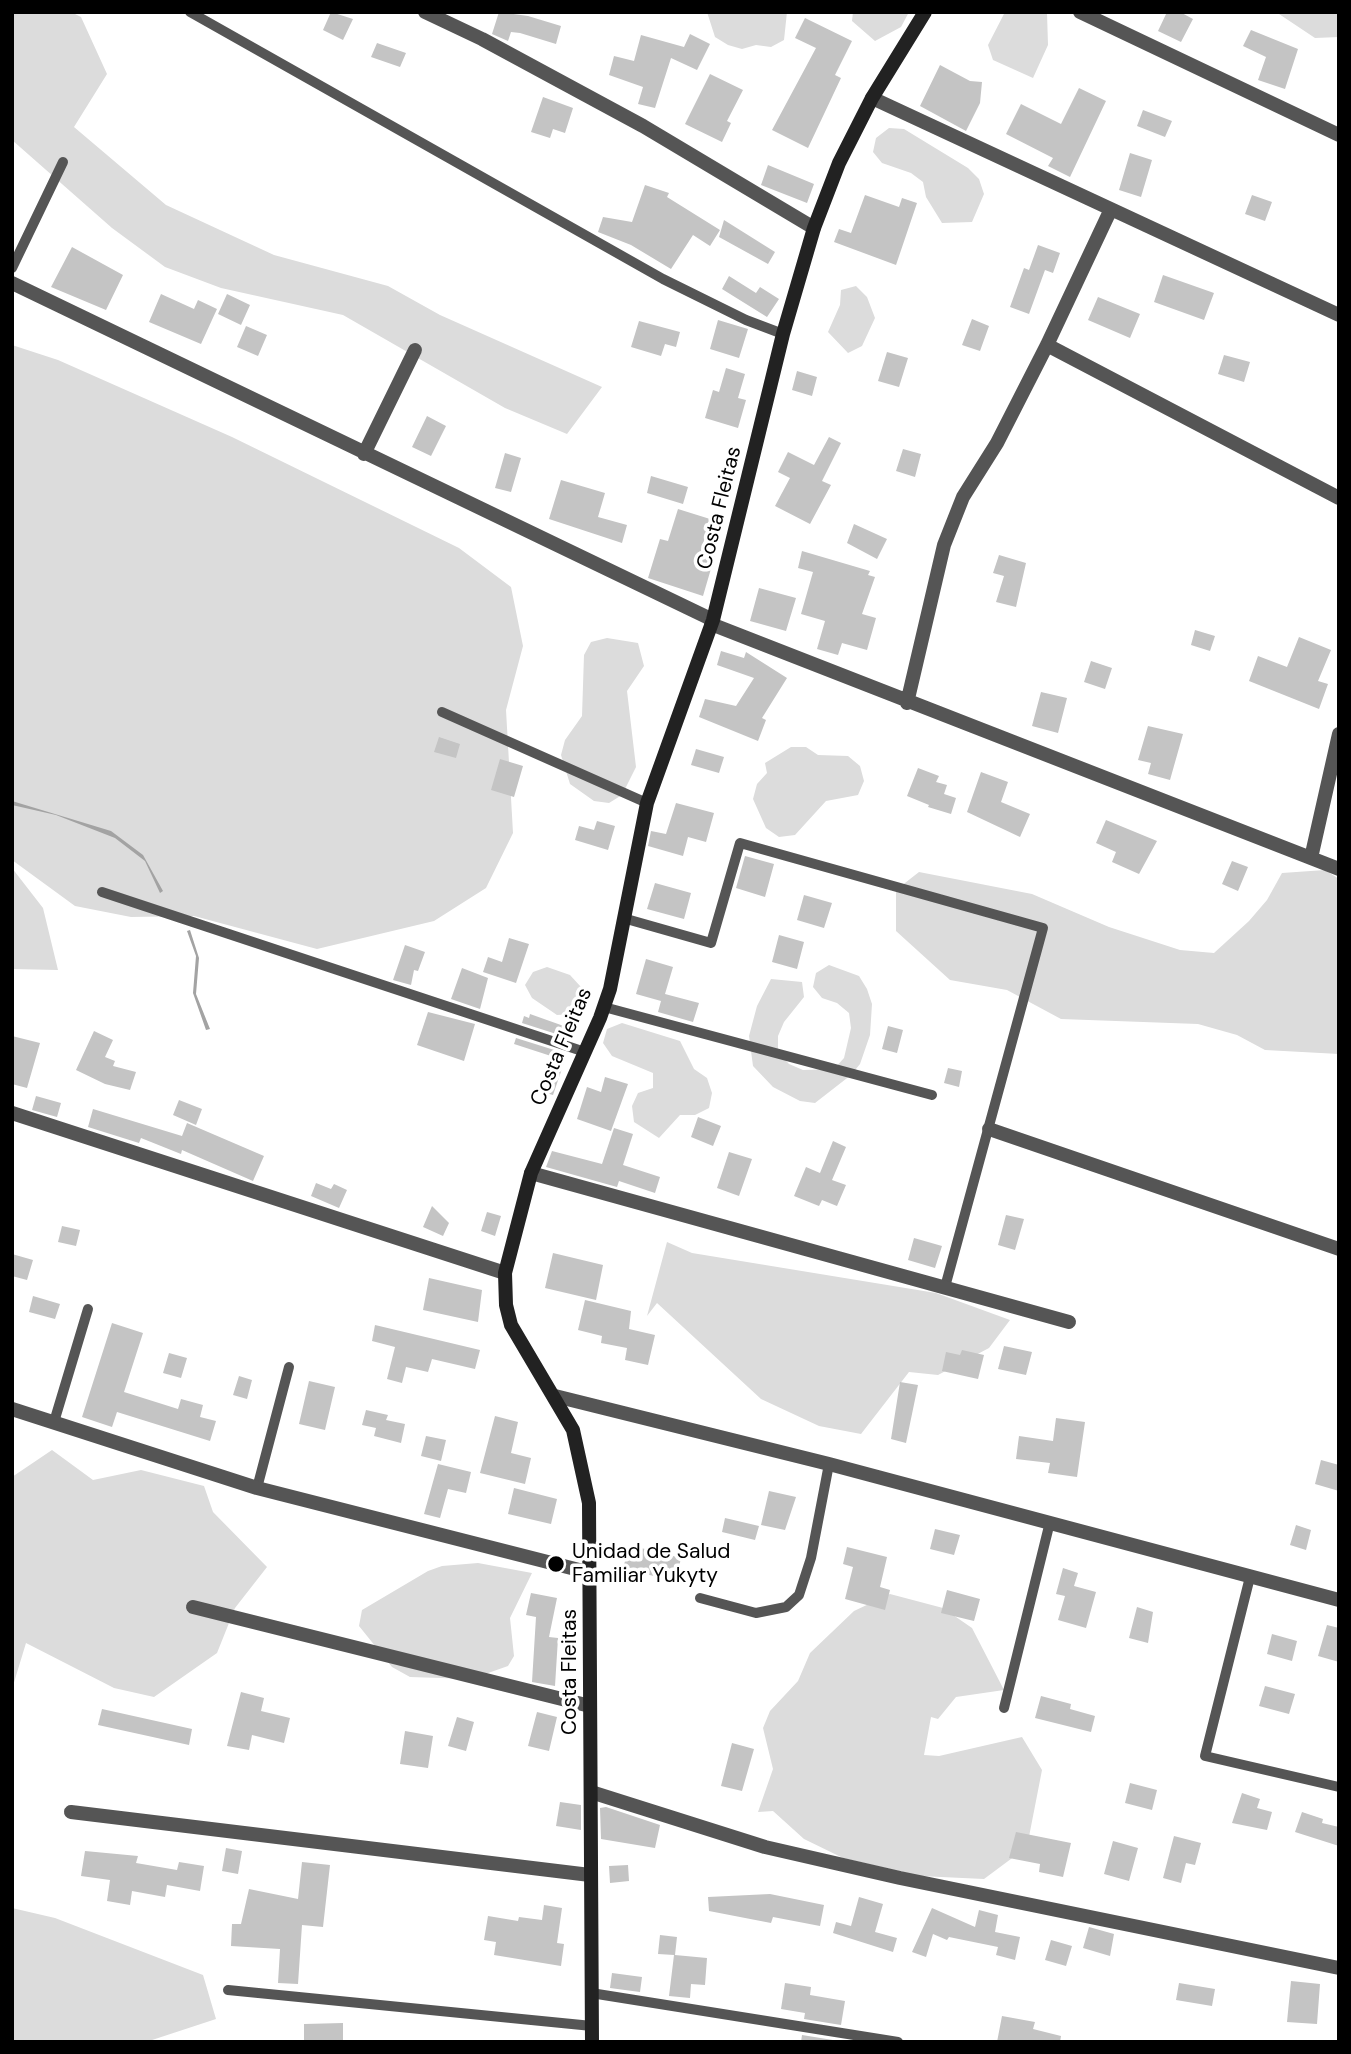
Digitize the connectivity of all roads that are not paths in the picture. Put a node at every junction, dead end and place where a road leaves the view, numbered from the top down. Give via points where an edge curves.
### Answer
1 (190, 12) edge
2 (425, 12) edge
3 (925, 12) edge
4 (1080, 12) edge
5 (873, 98) junction
6 (1339, 135) edge
7 (63, 162) dead end
8 (1111, 209) junction
9 (814, 228) junction
10 (12, 268) edge
11 (12, 284) edge
12 (1339, 315) edge
13 (783, 334) junction
14 (1047, 345) junction
15 (415, 350) dead end
16 (364, 454) junction
17 (1339, 498) edge
18 (712, 622) junction
19 (907, 703) junction
20 (442, 712) dead end
21 (1339, 734) edge
22 (647, 803) junction
23 (1311, 858) junction
24 (1339, 869) edge
25 (102, 892) dead end
26 (623, 918) junction
27 (604, 1007) junction
28 (585, 1052) junction
29 (932, 1095) dead end
30 (12, 1113) edge
31 (989, 1129) junction
32 (531, 1172) junction
33 (1339, 1249) edge
34 (505, 1273) junction
35 (945, 1287) junction
36 (88, 1309) dead end
37 (1069, 1322) dead end
38 (289, 1367) dead end
39 (555, 1396) junction
40 (12, 1409) edge
41 (54, 1422) junction
42 (829, 1464) junction
43 (257, 1488) junction
44 (1050, 1522) junction
45 (591, 1573) junction
46 (1250, 1577) junction
47 (701, 1598) dead end
48 (1339, 1600) edge
49 (193, 1607) dead end
50 (590, 1706) junction
51 (1004, 1708) dead end
52 (1339, 1787) edge
53 (591, 1792) junction
54 (71, 1812) dead end
55 (590, 1875) junction
56 (1339, 1968) edge
57 (228, 1990) dead end
58 (591, 1993) junction
59 (592, 2026) junction
60 (592, 2042) edge
61 (898, 2042) edge

1 - 13 lane via 663,279
2 - 9 street via 643,126
3 - 5 main road, Costa Fleitas
4 - 6 street
5 - 8 street
5 - 9 main road, Costa Fleitas via 839,163
7 - 10 lane
8 - 12 street
8 - 14 street
9 - 13 main road, Costa Fleitas
11 - 16 street
13 - 18 main road, Costa Fleitas
14 - 17 street
14 - 19 street via 997,443 963,497 944,545
15 - 16 street
16 - 18 street
18 - 19 street
18 - 22 main road, Costa Fleitas
19 - 23 street
20 - 22 lane
21 - 23 street
22 - 26 main road, Costa Fleitas
23 - 24 street
25 - 28 lane
26 - 27 main road, Costa Fleitas
26 - 31 lane via 711,943 740,843 1043,928
27 - 28 main road, Costa Fleitas
27 - 29 lane
28 - 32 main road, Costa Fleitas
30 - 34 street
31 - 33 street
31 - 35 lane
32 - 34 main road, Costa Fleitas
32 - 35 street
34 - 39 main road, Costa Fleitas via 511,1325
35 - 37 street
36 - 41 lane
38 - 43 lane
39 - 42 street
39 - 45 main road, Costa Fleitas via 582,1459 589,1503
40 - 41 street
41 - 43 street
42 - 44 street
42 - 47 lane via 799,1595 786,1607 756,1613
43 - 45 street
44 - 46 street
44 - 51 lane
45 - 50 main road, Costa Fleitas
46 - 48 street
46 - 52 lane via 1205,1756
49 - 50 street
50 - 53 main road, Costa Fleitas
53 - 55 main road, Costa Fleitas
53 - 56 street via 765,1847
54 - 55 street
55 - 58 main road, Costa Fleitas
57 - 59 lane
58 - 59 main road, Costa Fleitas
58 - 61 lane
59 - 60 main road, Costa Fleitas

